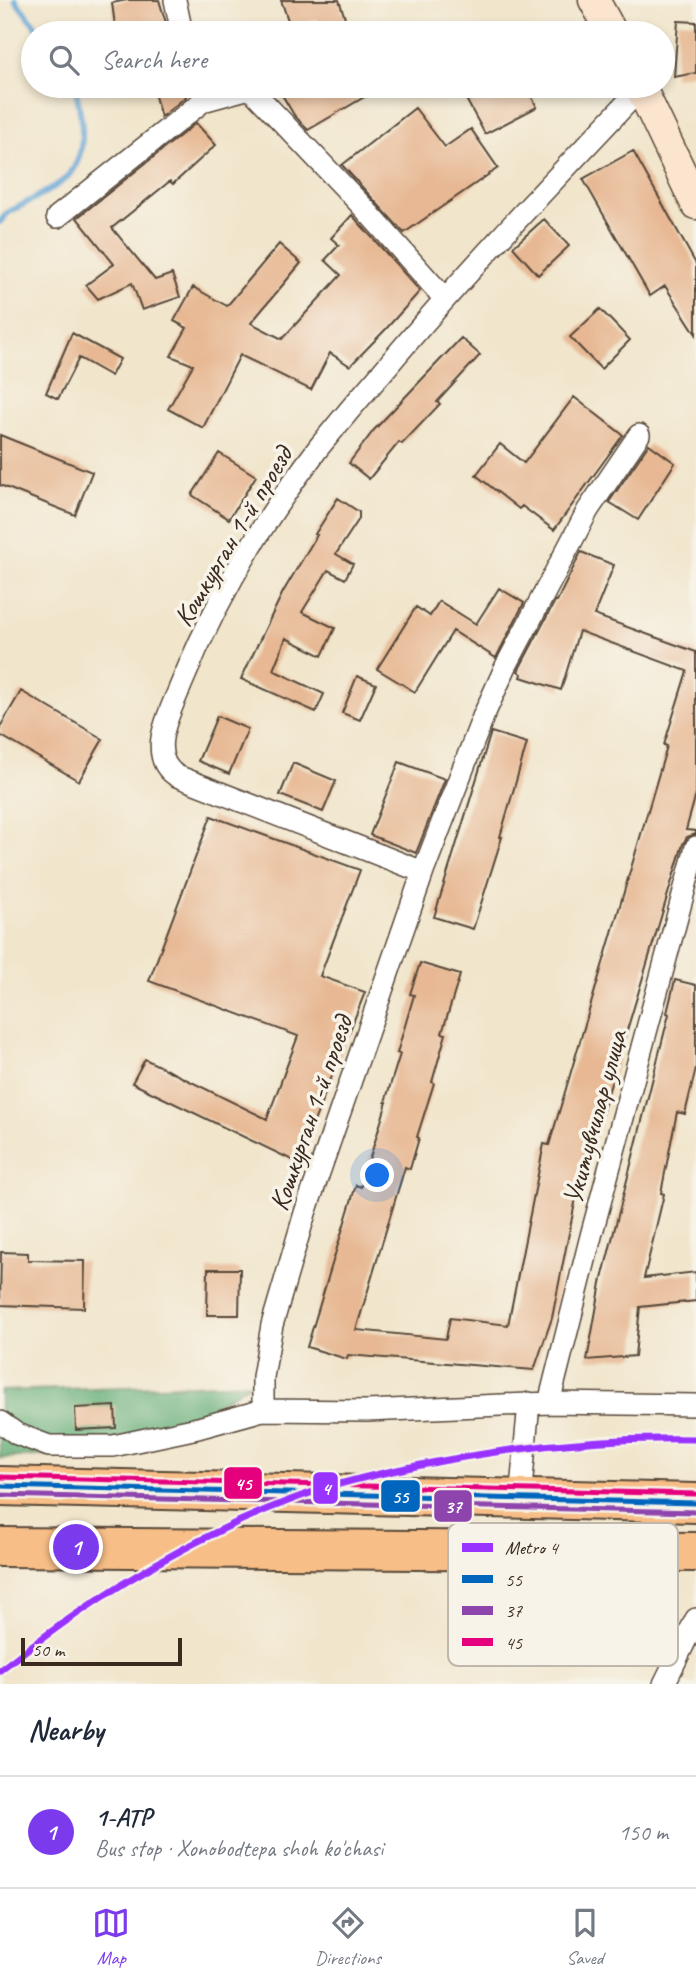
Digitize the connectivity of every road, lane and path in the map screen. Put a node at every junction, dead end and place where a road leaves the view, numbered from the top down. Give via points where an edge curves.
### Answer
1 (175, 0) edge
2 (594, 0) edge
3 (179, 21) edge
4 (605, 21) edge
5 (196, 98) edge
6 (260, 98) edge
7 (631, 98) edge
8 (646, 98) edge
9 (696, 204) edge
10 (57, 217) dead end
11 (444, 298) junction
12 (639, 435) dead end
13 (696, 847) edge
14 (423, 872) junction
15 (539, 1403) junction
16 (696, 1405) edge
17 (263, 1410) junction
18 (0, 1422) edge
19 (0, 1486) edge
20 (520, 1500) junction
21 (696, 1503) edge
22 (0, 1547) edge
23 (448, 1550) edge
24 (678, 1552) edge
25 (696, 1552) edge
26 (696, 1619) edge
27 (678, 1656) edge
28 (673, 1666) edge
29 (664, 1684) edge

1 - 3 street
2 - 4 street
5 - 10 street
6 - 11 street
7 - 11 street, Кошкурган 1-й проезд
8 - 9 street
11 - 14 street, Кошкурган 1-й проезд via 320,446 264,527 185,674 160,753 165,766 184,780
12 - 14 street, Кошкурган 1-й проезд via 588,510 506,666
13 - 15 street, Укитувчилар улица via 591,1236
14 - 17 street, Кошкурган 1-й проезд via 305,1213 272,1325
15 - 16 street
15 - 17 street via 367,1411
15 - 20 street, Укитувчилар улица
17 - 18 street via 113,1446 50,1446 25,1438
19 - 20 highway
20 - 21 highway
22 - 23 highway
24 - 25 highway
26 - 27 street
28 - 29 street

